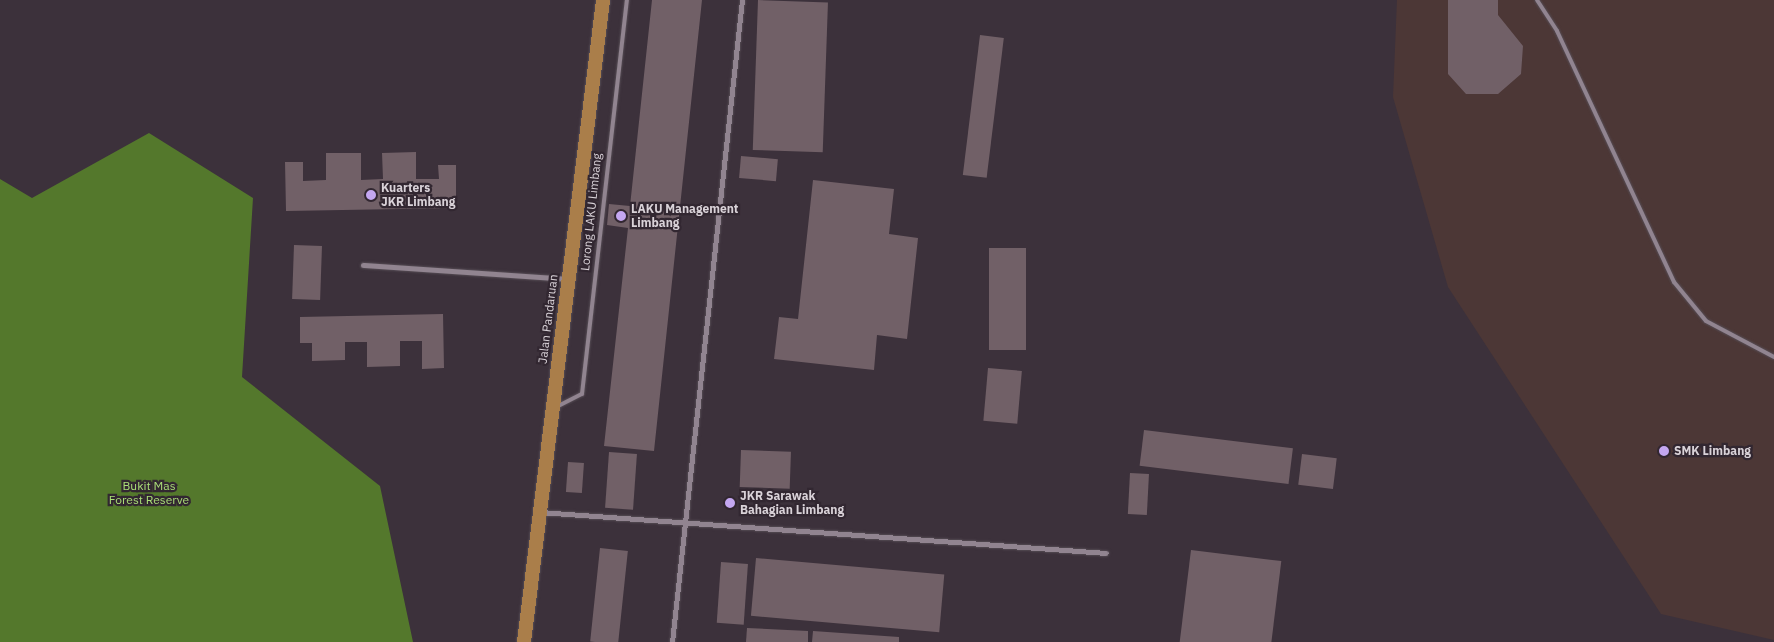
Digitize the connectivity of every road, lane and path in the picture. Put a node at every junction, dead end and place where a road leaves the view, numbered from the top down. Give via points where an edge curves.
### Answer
1 (602, 0) edge
2 (626, 0) edge
3 (742, 0) edge
4 (1537, 0) edge
5 (363, 265) dead end
6 (568, 279) junction
7 (1774, 357) edge
8 (552, 409) junction
9 (539, 512) junction
10 (684, 522) junction
11 (1106, 553) dead end
12 (524, 642) edge
13 (672, 642) edge

1 - 6 highway, Jalan Pandaruan
2 - 8 lane, Lorong LAKU Limbang via 582,394
3 - 10 street
4 - 7 lane via 1557,31 1678,289 1706,321
5 - 6 street
6 - 8 highway, Jalan Pandaruan
8 - 9 highway, Jalan Pandaruan
9 - 10 street
9 - 12 highway, Jalan Pandaruan
10 - 11 street
10 - 13 street

